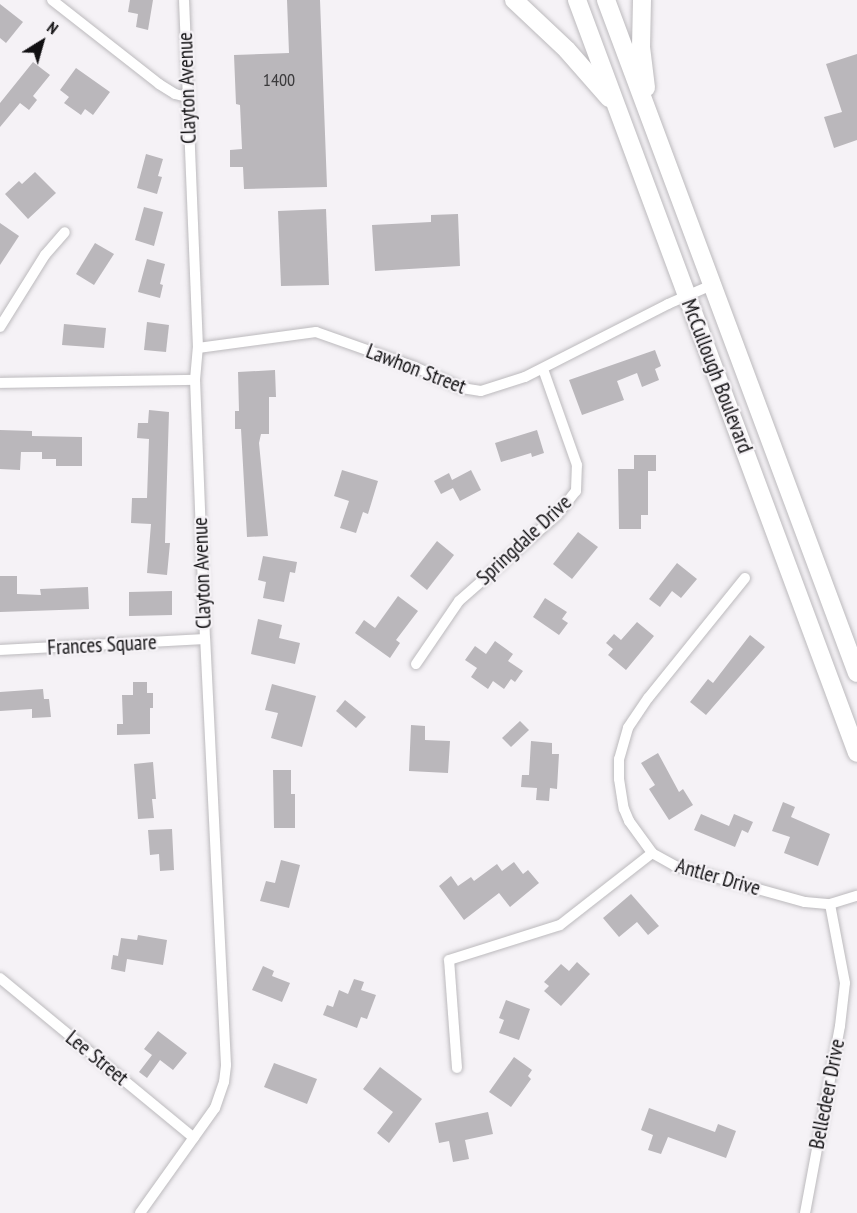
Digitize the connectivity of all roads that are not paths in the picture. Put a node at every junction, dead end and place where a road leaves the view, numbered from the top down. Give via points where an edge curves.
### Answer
1 (52, 0) edge
2 (184, 0) edge
3 (514, 0) edge
4 (577, 0) edge
5 (606, 0) edge
6 (642, 0) edge
7 (187, 97) junction
8 (616, 107) junction
9 (648, 114) junction
10 (65, 232) dead end
11 (712, 285) junction
12 (687, 296) junction
13 (0, 327) edge
14 (198, 348) junction
15 (543, 369) junction
16 (195, 380) junction
17 (0, 383) edge
18 (806, 537) junction
19 (780, 543) junction
20 (745, 578) dead end
21 (205, 639) junction
22 (0, 650) edge
23 (416, 664) dead end
24 (857, 674) edge
25 (857, 753) edge
26 (652, 853) junction
27 (857, 896) edge
28 (830, 904) junction
29 (0, 978) edge
30 (457, 1068) dead end
31 (194, 1138) junction
32 (140, 1213) edge
33 (805, 1213) edge

1 - 7 street via 159,84
2 - 7 street, Clayton Avenue
3 - 8 highway via 567,50
4 - 8 highway, McCullough Boulevard
5 - 9 highway, McCullough Boulevard
6 - 9 highway via 641,47
7 - 14 street, Clayton Avenue
8 - 12 highway, McCullough Boulevard
9 - 11 highway, McCullough Boulevard
10 - 13 street via 45,255
11 - 12 street, Lawhon Street
11 - 18 highway, McCullough Boulevard
12 - 15 street, Lawhon Street
12 - 19 highway, McCullough Boulevard
14 - 15 street, Lawhon Street via 316,332 472,391 491,390
14 - 16 street, Clayton Avenue
15 - 23 street, Springdale Drive via 577,465 576,491 557,515 459,601
16 - 17 street
16 - 21 street, Clayton Avenue
18 - 19 highway
18 - 24 highway, McCullough Boulevard
19 - 25 highway, McCullough Boulevard
20 - 26 street, Antler Drive via 648,698 622,742 619,779 624,809
21 - 22 street, Frances Square
21 - 31 street, Clayton Avenue via 226,1065 220,1095
26 - 28 street, Antler Drive via 675,866 805,902
26 - 30 street via 560,925 449,960
27 - 28 street, Antler Drive
28 - 33 street, Belledeer Drive via 844,992
29 - 31 street, Lee Street
31 - 32 street, Clayton Avenue

